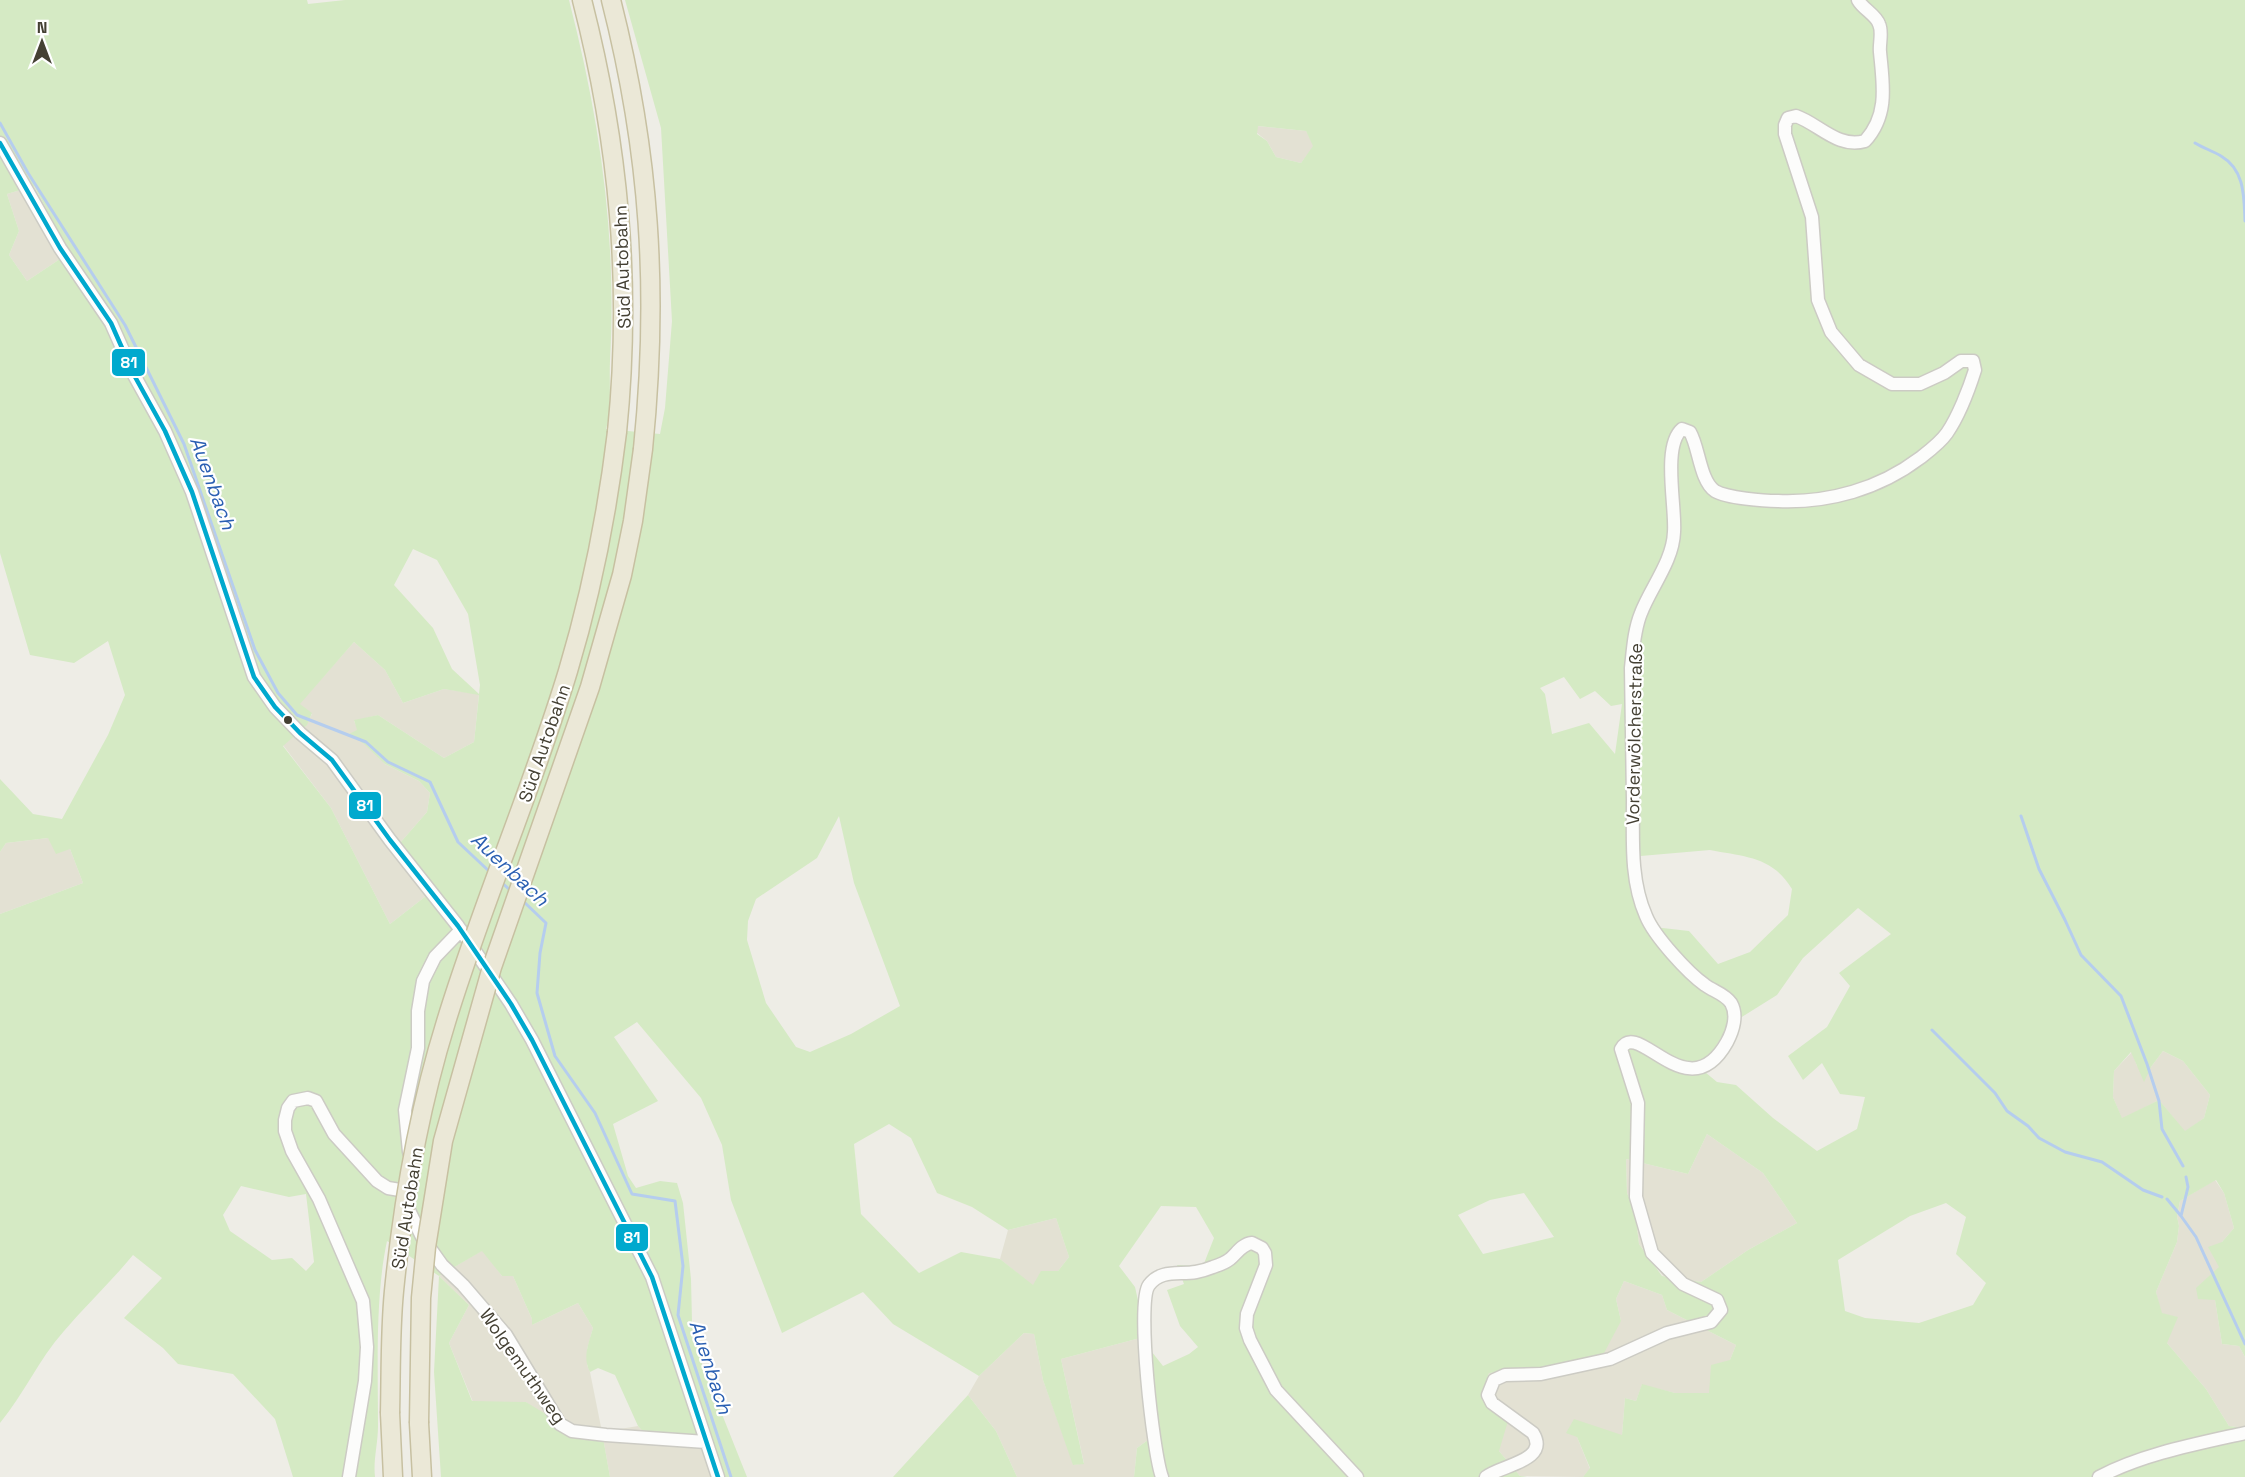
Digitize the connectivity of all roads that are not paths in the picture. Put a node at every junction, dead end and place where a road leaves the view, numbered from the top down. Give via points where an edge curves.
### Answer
1 (582, 0) edge
2 (611, 0) edge
3 (1858, 0) edge
4 (0, 143) edge
5 (461, 930) junction
6 (400, 1190) junction
7 (2245, 1433) edge
8 (706, 1442) junction
9 (349, 1477) edge
10 (393, 1477) edge
11 (422, 1477) edge
12 (718, 1477) edge
13 (1162, 1477) edge
14 (1357, 1477) edge
15 (1486, 1477) edge
16 (2098, 1477) edge

1 - 10 highway, Süd Autobahn, bridge via 611,130 624,264 625,330 607,511 568,670 466,961 423,1112 407,1189 394,1293 390,1413
2 - 11 highway, Süd Autobahn, bridge via 625,54 646,191 651,344 643,449 622,575 597,664 492,967 444,1141 421,1298
3 - 15 street, Vorderwölcherstraße via 1881,30 1884,92 1876,124 1865,141 1853,143 1837,139 1796,116 1788,118 1785,125 1812,217 1818,300 1831,332 1859,365 1880,379 1892,384 1920,384 1968,359 1973,361 1975,370 1947,433 1939,442 1900,473 1846,495 1809,502 1769,501 1715,490 1707,480 1692,436 1682,429 1677,433 1671,456 1674,536 1669,556 1639,616 1631,668 1634,876 1646,917 1665,945 1704,984 1726,998 1735,1020 1727,1042 1702,1067 1679,1067 1638,1042 1630,1041 1621,1049 1638,1103 1636,1197 1652,1253 1683,1284 1717,1300 1721,1310 1711,1322 1667,1333 1610,1359 1494,1380 1488,1395 1492,1403 1533,1433 1537,1447 1532,1456
4 - 5 street via 60,248 111,323 165,431 192,492 254,677 275,707 332,760
5 - 6 street via 435,957 423,981 418,1048 405,1110 411,1164
5 - 8 street via 532,1040 652,1277
6 - 8 street, Wolgemuthweg via 422,1237 442,1265 506,1335 560,1424 572,1431 594,1434
6 - 9 street via 376,1181 334,1134 316,1101 293,1101 288,1108 285,1131 363,1301 366,1381
7 - 16 street via 2184,1447
8 - 12 street
13 - 14 street via 1155,1450 1148,1375 1143,1304 1147,1287 1167,1273 1194,1273 1228,1261 1252,1243 1262,1248 1266,1265 1247,1314 1250,1340 1276,1390

